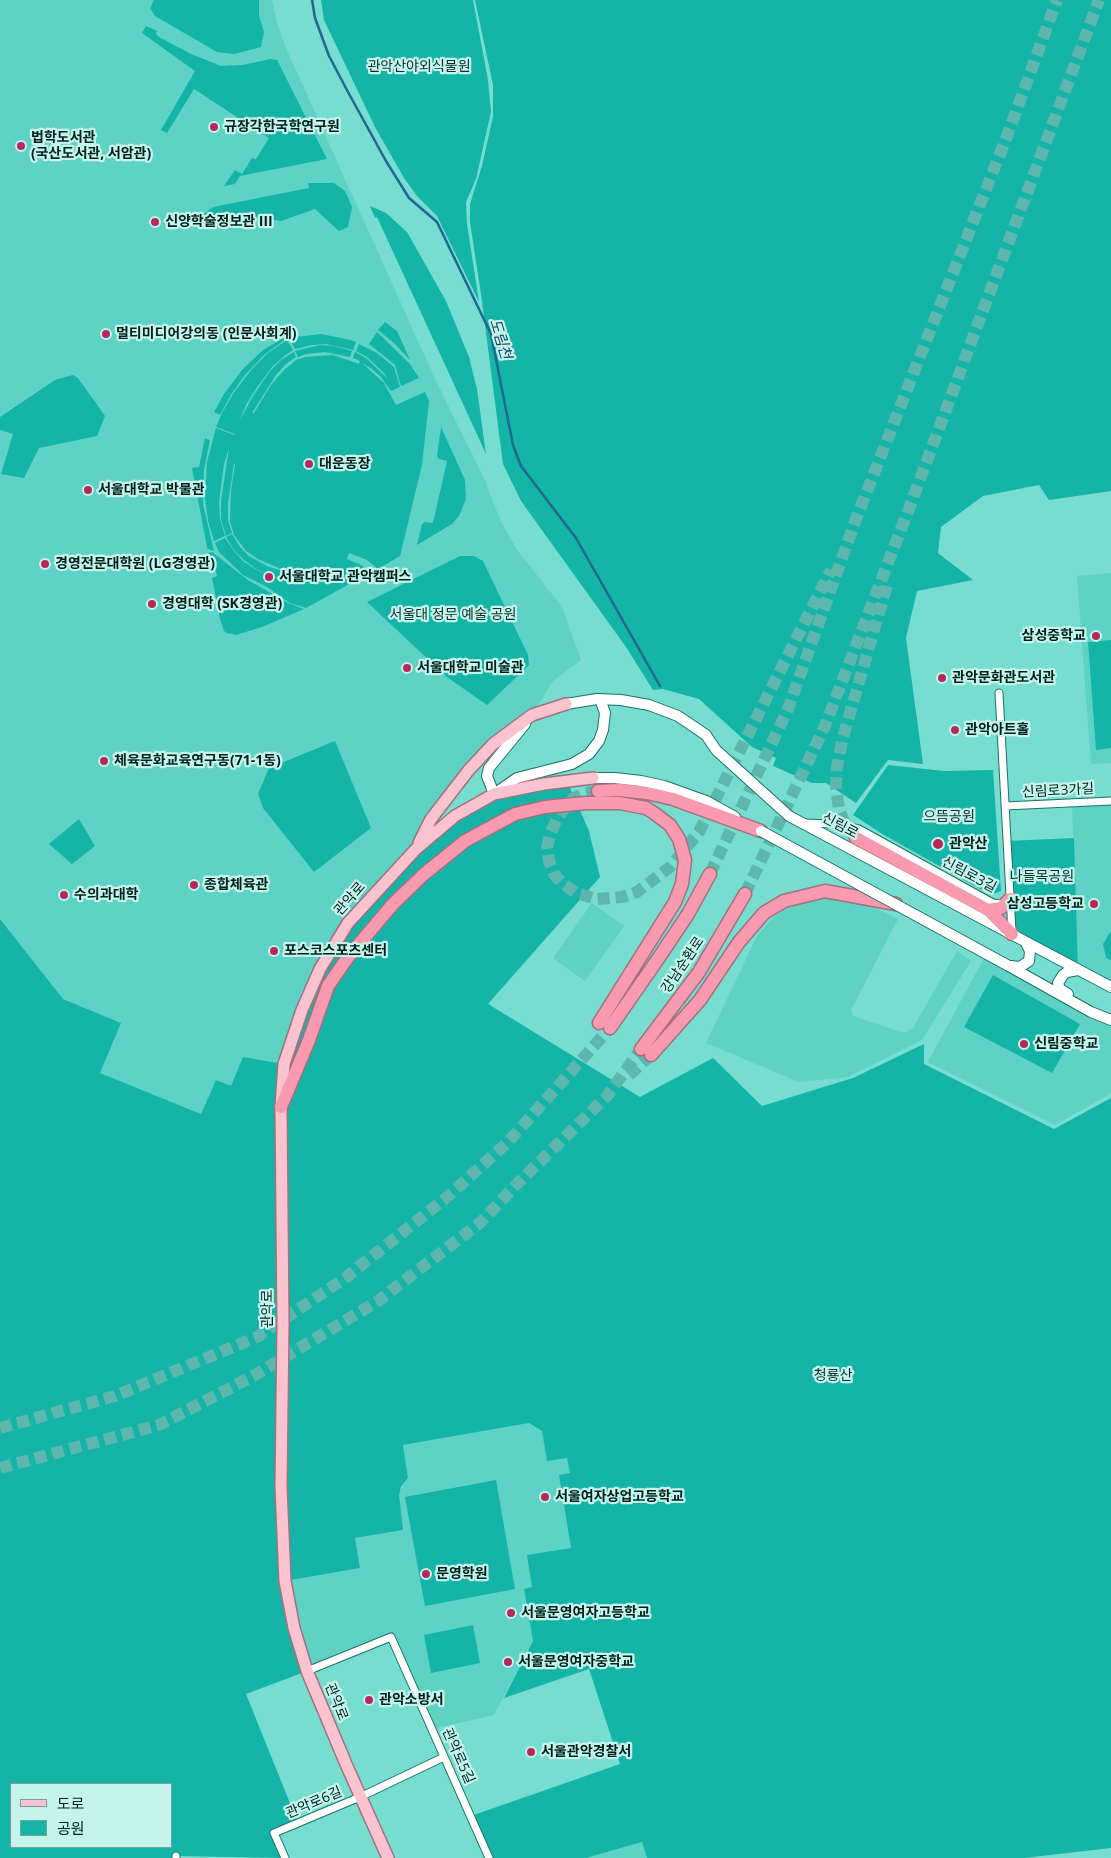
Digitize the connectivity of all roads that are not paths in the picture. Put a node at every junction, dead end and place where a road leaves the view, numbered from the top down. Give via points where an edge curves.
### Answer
1 (1000, 693) dead end
2 (600, 699) junction
3 (566, 704) joint
4 (532, 715) junction
5 (596, 784) joint
6 (494, 794) junction
7 (1111, 801) edge
8 (1005, 806) junction
9 (805, 823) junction
10 (761, 831) joint
11 (856, 838) tunnel mouth
12 (416, 849) junction
13 (710, 874) tunnel mouth
14 (745, 894) tunnel mouth
15 (1010, 898) junction
16 (898, 905) junction
17 (988, 910) junction
18 (1012, 934) junction
19 (1025, 942) junction
20 (1008, 965) junction
21 (1078, 970) junction
22 (1111, 987) edge
23 (1079, 1005) junction
24 (1111, 1020) edge
25 (281, 1107) junction
26 (307, 1671) junction
27 (444, 1757) junction
28 (360, 1796) junction
29 (285, 1858) edge
30 (388, 1858) edge
31 (489, 1858) edge

1 - 8 street, 신림로3길
2 - 3 main road, 신림로
2 - 6 main road via 605,713 603,730 595,748 586,757 572,764 517,778
2 - 9 main road, 신림로 via 649,705 688,722 706,735 716,750 789,816
3 - 4 main road, 관악로
4 - 6 main road via 489,768
4 - 12 main road, 관악로 via 493,744 468,772 431,819
5 - 6 main road, 관악로 via 544,784
5 - 10 highway via 673,799
6 - 12 main road, 관악로 via 455,816
7 - 8 street, 신림로3가길
8 - 15 street, 신림로3길
9 - 15 street, 신림로3길 via 859,829 993,903 1003,904
9 - 18 main road, 신림로
10 - 16 main road, bridge
11 - 17 highway
12 - 25 main road, 관악로 via 348,923 320,969 284,1064
13 - 25 highway, 강남순환로 via 660,956 604,1026 675,902 682,884 685,860 679,839 670,825 646,808 619,803 586,803 515,814 465,841 393,904 348,957 328,986
14 - 16 highway, 강남순환로 via 646,1052 700,1000 739,942 764,913 784,901 825,891
15 - 17 highway via 1001,908
15 - 18 street, 신림로3길
16 - 20 main road, bridge
17 - 18 highway
18 - 19 main road, 신림로
19 - 20 main road via 1030,951 1029,961 1020,967
19 - 21 main road, 신림로
20 - 23 main road
21 - 22 main road, 신림로
21 - 23 main road via 1063,974 1058,983 1060,989
23 - 24 main road
25 - 26 main road, 관악로 via 283,1324 280,1487 285,1581
26 - 27 street, 관악로5길 via 392,1637
26 - 28 main road, 관악로
27 - 28 street
27 - 31 street, 관악로5길
28 - 29 street, 관악로6길 via 274,1834
28 - 30 main road, 관악로

